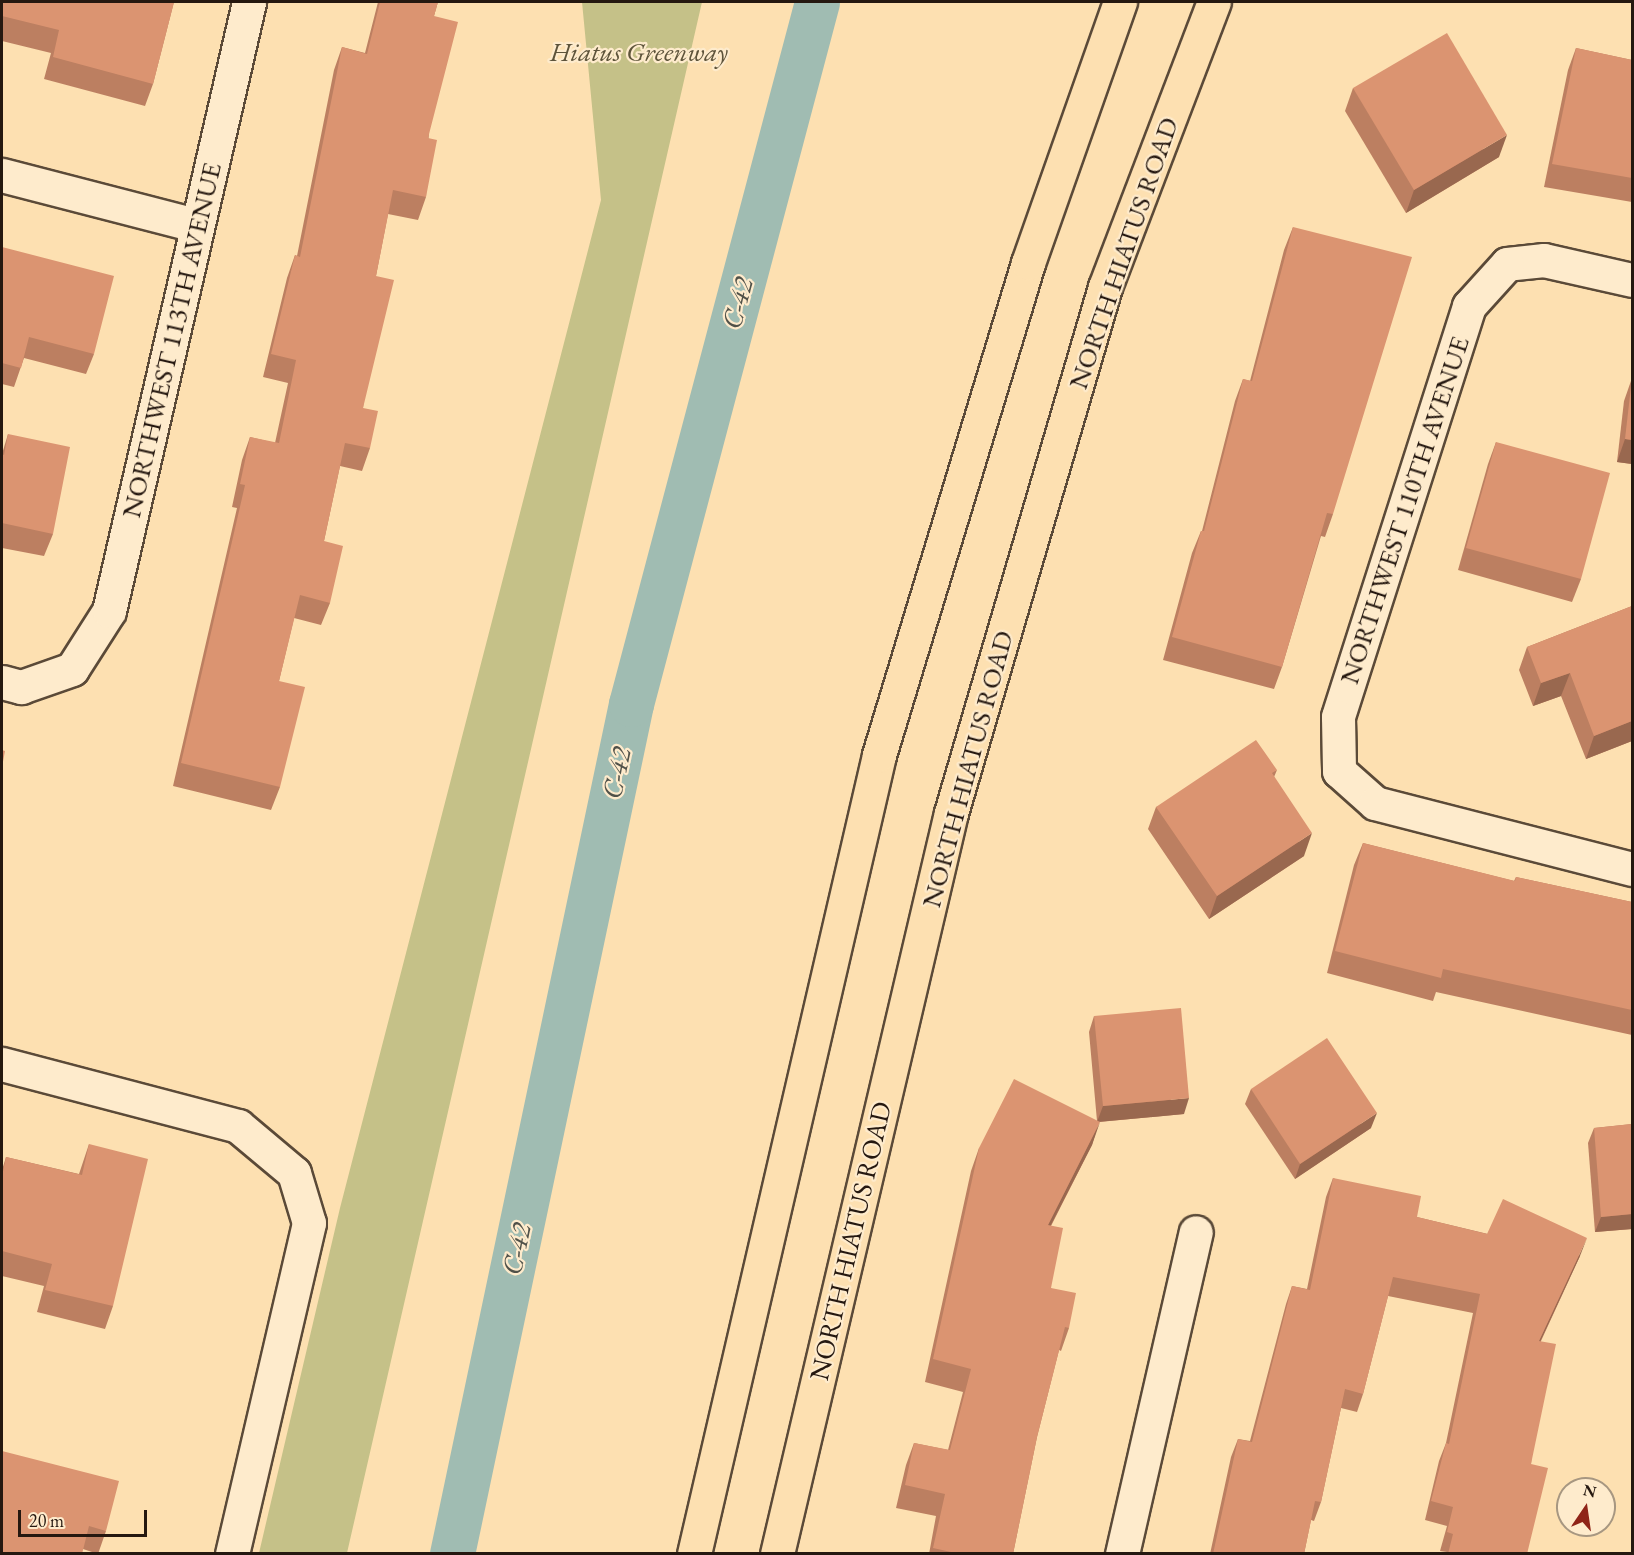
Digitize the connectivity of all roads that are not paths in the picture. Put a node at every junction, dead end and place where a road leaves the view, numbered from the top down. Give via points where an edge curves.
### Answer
1 (249, 2) edge
2 (1120, 2) edge
3 (1214, 2) edge
4 (2, 175) edge
5 (196, 225) junction
6 (1632, 280) edge
7 (2, 682) edge
8 (1632, 869) edge
9 (2, 1064) edge
10 (1196, 1232) dead end
11 (232, 1554) edge
12 (694, 1554) edge
13 (777, 1554) edge
14 (1122, 1554) edge

1 - 5 street, NORTHWEST 113TH AVENUE
2 - 12 main road via 1028,262 879,755
3 - 13 main road, NORTH HIATUS ROAD via 1106,287 951,813
4 - 5 street
5 - 7 street, NORTHWEST 113TH AVENUE via 109,611 72,669 21,687
6 - 8 street, NORTHWEST 110TH AVENUE via 1544,261 1507,264 1469,306 1338,717 1339,771 1375,803
9 - 11 street via 238,1126 294,1173 309,1222
10 - 14 street

